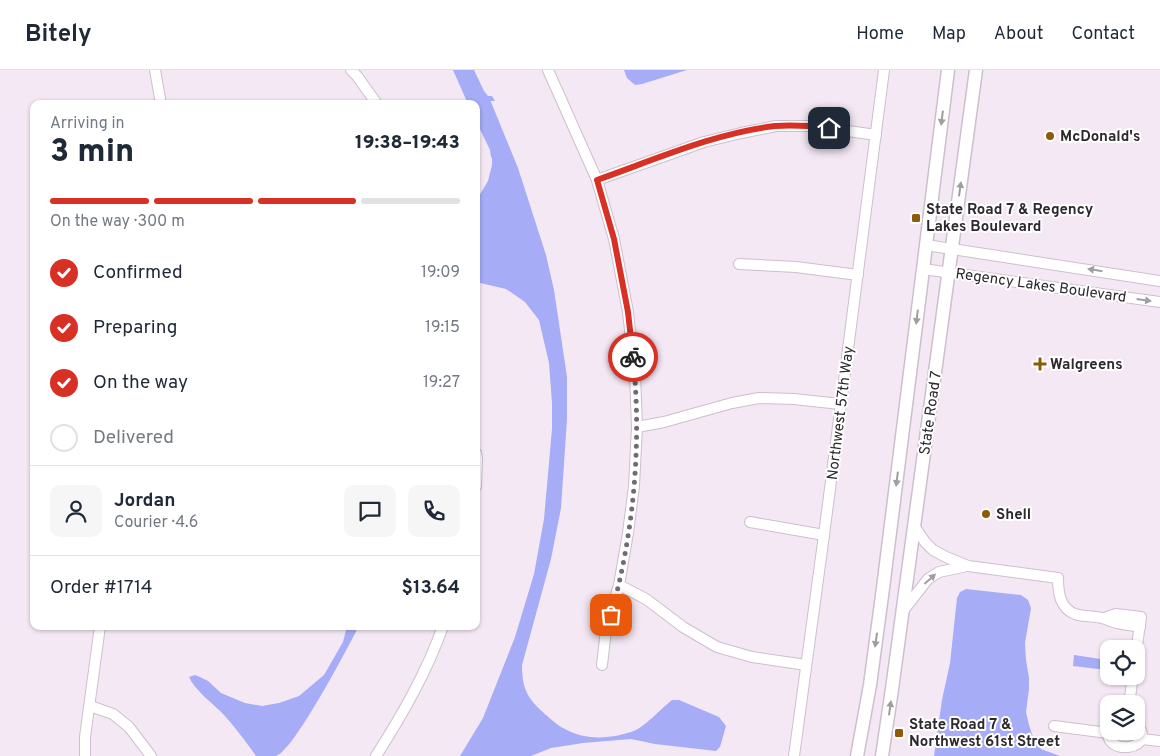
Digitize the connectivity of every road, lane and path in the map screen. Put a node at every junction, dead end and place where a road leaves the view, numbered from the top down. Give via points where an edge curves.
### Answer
1 (156, 70) edge
2 (351, 70) edge
3 (548, 70) edge
4 (884, 70) edge
5 (948, 70) edge
6 (976, 70) edge
7 (160, 100) edge
8 (374, 100) edge
9 (876, 135) junction
10 (597, 180) junction
11 (926, 245) junction
12 (952, 249) junction
13 (739, 264) dead end
14 (923, 269) junction
15 (949, 272) junction
16 (858, 275) junction
17 (1160, 280) edge
18 (1160, 302) edge
19 (840, 404) junction
20 (637, 427) junction
21 (750, 522) dead end
22 (914, 526) junction
23 (824, 536) junction
24 (968, 566) junction
25 (619, 585) junction
26 (903, 611) junction
27 (100, 630) edge
28 (441, 630) edge
29 (1138, 640) edge
30 (602, 665) dead end
31 (806, 665) junction
32 (90, 706) junction
33 (1054, 726) dead end
34 (1100, 731) edge
35 (1145, 739) edge
36 (1108, 740) edge
37 (1141, 740) edge
38 (1160, 741) edge
39 (1123, 754) edge
40 (85, 756) edge
41 (151, 756) edge
42 (376, 756) edge
43 (794, 756) edge
44 (857, 756) edge
45 (882, 756) edge

1 - 7 street
2 - 8 street
3 - 10 street
4 - 9 street, Northwest 57th Way
5 -> 11 main road, State Road 7
12 -> 6 main road, State Road 7
9 - 10 street via 813,126 776,126 704,142
9 - 16 street, Northwest 57th Way
10 - 20 street via 614,239 628,312
11 - 12 street, Regency Lakes Boulevard
11 - 14 main road, State Road 7
12 - 15 main road, State Road 7
17 -> 12 street, Regency Lakes Boulevard
13 - 16 street
14 - 15 street, Regency Lakes Boulevard
14 -> 44 main road, State Road 7 via 870,685
15 -> 18 street, Regency Lakes Boulevard
15 - 22 main road, State Road 7
16 - 19 street, Northwest 57th Way
19 - 20 street via 759,398
19 - 23 street, Northwest 57th Way
20 - 25 street via 634,486
21 - 23 street
22 - 24 street via 933,550
22 - 26 main road, State Road 7
23 - 31 street, Northwest 57th Way
26 -> 24 street via 928,579 939,572
24 - 29 street via 1058,578 1060,600 1070,611 1104,618 1116,614 1141,622
25 - 30 street via 606,630
25 - 31 street via 718,647 752,657
45 -> 26 main road, State Road 7
27 - 32 street
28 - 42 street via 422,675
31 - 43 street, Northwest 57th Way
32 - 40 street
32 - 41 street via 112,714 129,728
33 - 34 street
35 - 38 street
36 - 39 street
37 - 39 street via 1137,748

